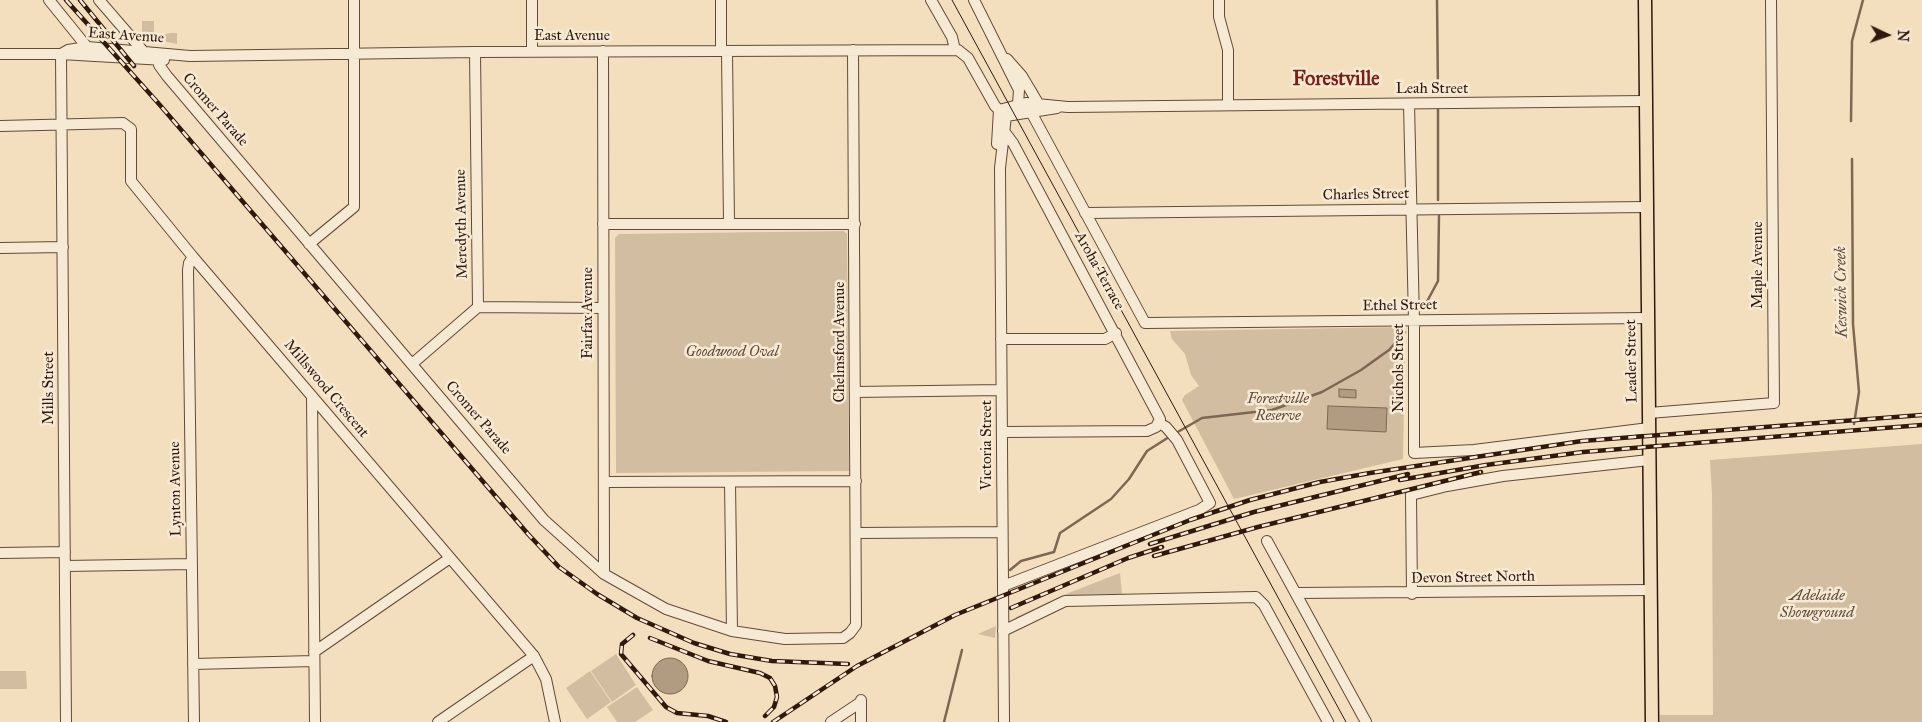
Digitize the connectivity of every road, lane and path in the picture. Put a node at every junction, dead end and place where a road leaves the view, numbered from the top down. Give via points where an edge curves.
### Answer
1 (49, 0) edge
2 (99, 0) edge
3 (354, 0) edge
4 (532, 0) edge
5 (721, 0) edge
6 (931, 0) edge
7 (974, 0) edge
8 (1219, 0) edge
9 (1645, 0) edge
10 (1771, 0) edge
11 (124, 30) junction
12 (74, 33) junction
13 (87, 47) junction
14 (123, 49) junction
15 (853, 50) junction
16 (955, 50) junction
17 (603, 51) junction
18 (724, 51) junction
19 (64, 52) junction
20 (143, 52) junction
21 (475, 52) junction
22 (532, 52) junction
23 (0, 54) edge
24 (354, 55) junction
25 (190, 56) junction
26 (1004, 57) junction
27 (163, 60) junction
28 (1646, 101) junction
29 (1038, 103) junction
30 (1018, 104) junction
31 (1409, 104) junction
32 (1228, 105) junction
33 (1068, 107) junction
34 (1031, 112) junction
35 (1003, 113) junction
36 (62, 125) junction
37 (0, 126) edge
38 (1004, 131) junction
39 (1000, 168) junction
40 (1647, 207) junction
41 (1412, 209) junction
42 (1085, 213) junction
43 (603, 224) junction
44 (729, 224) junction
45 (854, 224) junction
46 (310, 244) junction
47 (62, 247) junction
48 (0, 248) edge
49 (193, 257) junction
50 (478, 307) junction
51 (603, 308) junction
52 (1648, 318) junction
53 (1414, 321) junction
54 (1116, 333) junction
55 (1001, 340) junction
56 (412, 364) junction
57 (1001, 390) junction
58 (855, 392) junction
59 (312, 396) junction
60 (1649, 413) junction
61 (1160, 426) junction
62 (1649, 428) junction
63 (1002, 432) junction
64 (1649, 460) junction
65 (856, 481) junction
66 (604, 482) junction
67 (730, 482) junction
68 (856, 532) junction
69 (1002, 532) junction
70 (1267, 541) dead end
71 (65, 552) junction
72 (0, 553) edge
73 (450, 558) junction
74 (192, 564) junction
75 (65, 566) junction
76 (604, 574) junction
77 (1003, 586) junction
78 (1650, 590) junction
79 (1296, 593) junction
80 (1412, 594) junction
81 (732, 631) junction
82 (1003, 631) junction
83 (850, 633) joint
84 (314, 656) junction
85 (534, 656) junction
86 (193, 664) junction
87 (66, 722) edge
88 (194, 722) edge
89 (315, 722) edge
90 (438, 722) edge
91 (555, 722) edge
92 (830, 722) edge
93 (861, 722) edge
94 (1004, 722) edge
95 (1328, 722) edge
96 (1366, 722) edge
97 (1652, 722) edge

1 - 12 street
2 - 11 street
3 - 24 street
4 - 22 street
5 - 18 street
6 - 16 street via 952,37
7 - 26 street
8 - 32 street via 1219,17 1228,50
9 - 28 main road, Leader Street
10 - 60 street, Maple Avenue via 1774,403
11 - 14 street via 126,42
11 - 20 street
12 - 13 street
12 - 19 street
13 - 14 street, East Avenue
13 - 19 street, East Avenue
14 - 20 street, East Avenue
15 - 16 street, East Avenue
15 - 18 street, East Avenue
15 - 45 street, Chelmsford Avenue
16 - 35 street via 968,58
17 - 18 street, East Avenue
17 - 22 street, East Avenue
17 - 43 street, Fairfax Avenue
18 - 44 street
19 - 23 street, East Avenue
19 - 27 street, East Avenue
19 - 36 street, Mills Street
20 - 25 street, East Avenue
21 - 22 street, East Avenue
21 - 24 street, East Avenue
21 - 50 street, Meredyth Avenue
24 - 25 street, East Avenue
24 - 46 street via 354,207
25 - 27 street, East Avenue
26 - 29 street via 1022,76
26 - 30 street via 1020,92
27 - 46 street, Cromer Parade via 167,76
28 - 31 street, Leah Street
28 - 40 main road, Leader Street
29 - 30 street, Leah Street
29 - 33 street, Leah Street
30 - 35 street, Leah Street
31 - 32 street, Leah Street
31 - 41 street, Nichols Street
32 - 33 street, Leah Street
33 - 34 street, Leah Street
34 - 35 street, Leah Street
34 - 42 street
35 - 38 street, Victoria Street
35 - 39 street, Victoria Street via 997,134
36 - 37 street
36 - 47 street, Mills Street
36 - 49 street, Millswood Crescent via 123,123 131,129 131,181
38 - 39 street, Victoria Street
38 - 54 street, Aroha Terrace
39 - 55 street, Victoria Street
40 - 41 street, Charles Street
40 - 52 main road, Leader Street
41 - 42 street, Charles Street
41 - 53 street, Nichols Street
42 - 53 street, Ethel Street via 1145,323
43 - 44 street
43 - 51 street, Fairfax Avenue
44 - 45 street
45 - 58 street, Chelmsford Avenue
46 - 56 street, Cromer Parade
47 - 48 street
47 - 71 street, Mills Street
49 - 59 street, Millswood Crescent
49 - 74 street, Lynton Avenue via 188,270
50 - 51 street
50 - 56 street
51 - 66 street, Fairfax Avenue
52 - 53 street, Ethel Street
52 - 60 main road, Leader Street
53 - 62 street, Nichols Street via 1414,453 1474,450
54 - 55 street via 1105,339
54 - 61 street, Aroha Terrace via 1159,413
55 - 57 street, Victoria Street
56 - 76 street, Cromer Parade via 544,520
57 - 58 street
57 - 63 street, Victoria Street
58 - 65 street, Chelmsford Avenue
59 - 73 street, Millswood Crescent
59 - 84 street
60 - 62 main road, Leader Street
61 - 63 street via 1147,431
61 - 77 street via 1177,440 1210,503
62 - 64 main road, Leader Street
63 - 69 street, Victoria Street
64 - 78 main road, Leader Street
64 - 80 street via 1502,476 1411,495
65 - 67 street
65 - 68 street, Chelmsford Avenue
66 - 67 street
66 - 76 street, Fairfax Avenue
67 - 81 street
68 - 69 street
68 - 83 street, Chelmsford Avenue via 856,625
69 - 77 street, Victoria Street
70 - 79 street
71 - 72 street
71 - 75 street, Mills Street
73 - 84 street
73 - 85 street, Millswood Crescent
74 - 75 street
74 - 86 street, Lynton Avenue
75 - 87 street, Mills Street
76 - 81 street, Cromer Parade via 666,609
77 - 82 street, Victoria Street
78 - 80 street, Devon Street North
78 - 97 main road, Leader Street
79 - 80 street, Devon Street North
79 - 96 street
81 - 83 street, Cromer Parade via 785,639 843,638
82 - 94 street, Victoria Street
82 - 95 street via 1065,601 1257,597 1264,604
84 - 86 street
84 - 89 street
85 - 90 street
85 - 91 street, Millswood Crescent via 546,678
86 - 88 street, Lynton Avenue
92 - 93 street via 861,701

